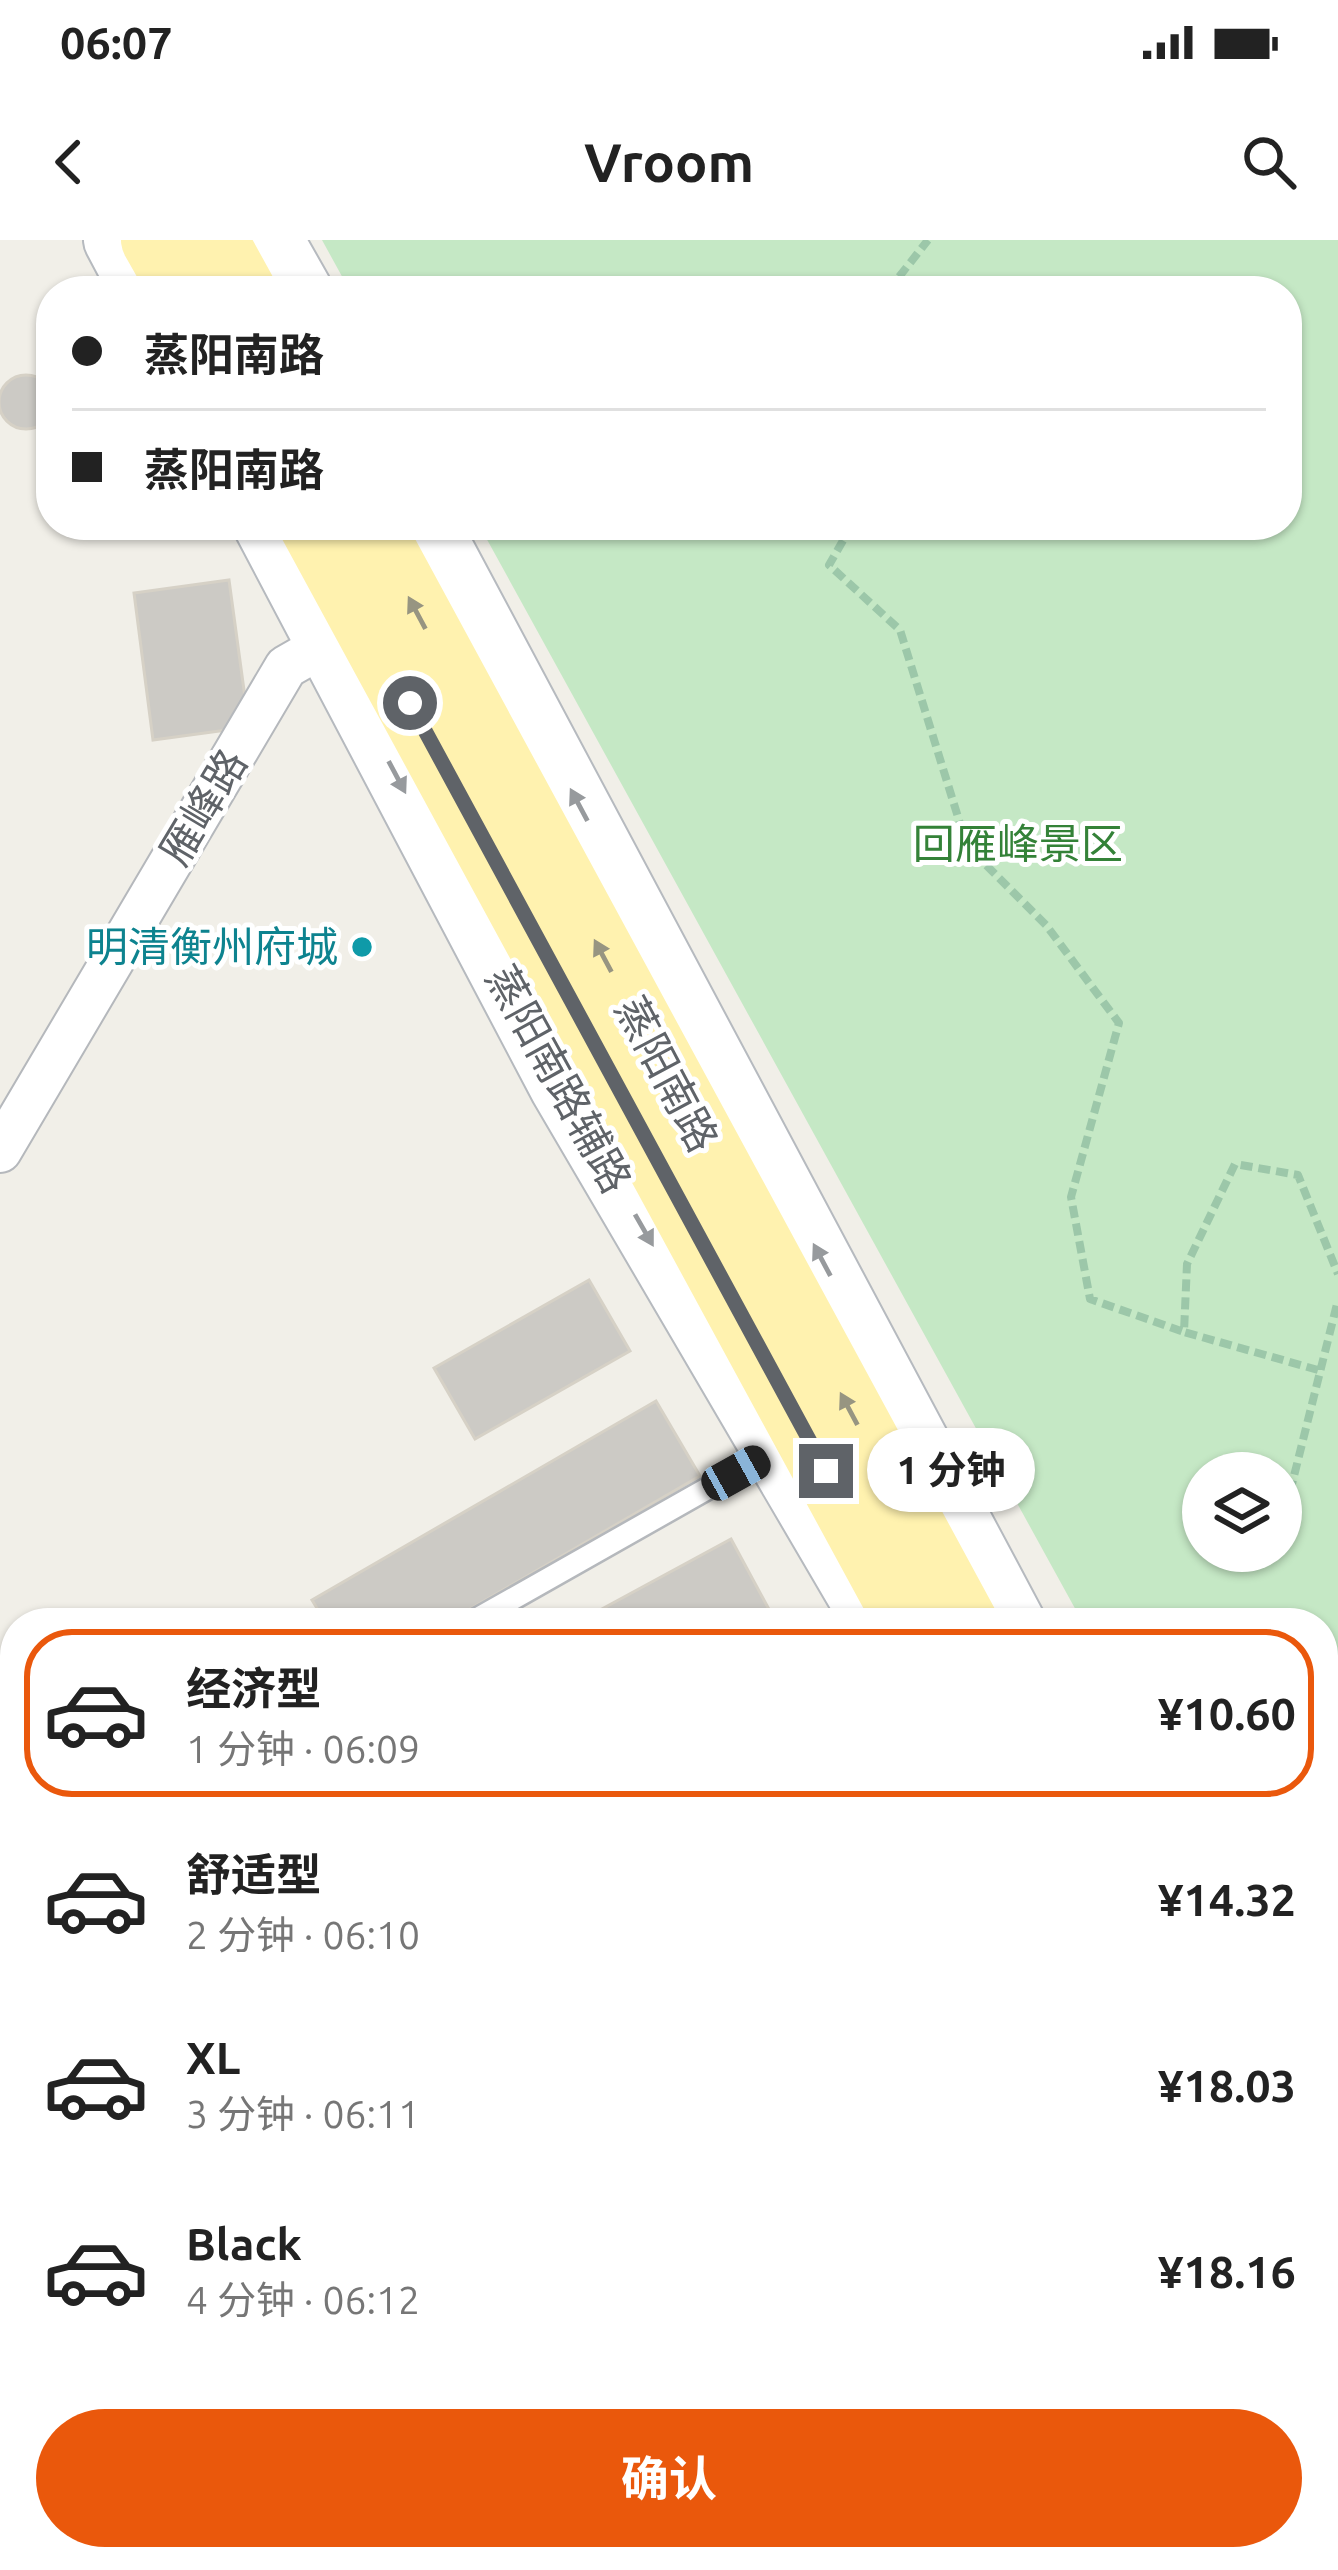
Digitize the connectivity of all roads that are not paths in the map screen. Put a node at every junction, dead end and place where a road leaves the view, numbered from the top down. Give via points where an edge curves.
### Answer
1 (114, 240) edge
2 (154, 240) edge
3 (215, 240) edge
4 (273, 240) edge
5 (133, 276) edge
6 (174, 276) edge
7 (235, 276) edge
8 (293, 276) edge
9 (275, 540) edge
10 (317, 540) edge
11 (378, 540) edge
12 (438, 540) edge
13 (346, 633) junction
14 (0, 1151) edge
15 (790, 1442) junction
16 (497, 1608) edge
17 (867, 1608) edge
18 (899, 1608) edge
19 (957, 1608) edge
20 (1007, 1608) edge

1 - 5 main road
2 - 6 main road
3 - 7 main road
4 - 8 main road
9 - 13 main road
10 - 13 main road, 蒸阳南路
19 -> 11 main road, 蒸阳南路
20 -> 12 main road
13 - 14 street, 雁峰路 via 286,667
13 -> 15 main road, 蒸阳南路
15 - 16 lane
15 - 17 main road
15 - 18 main road, 蒸阳南路

